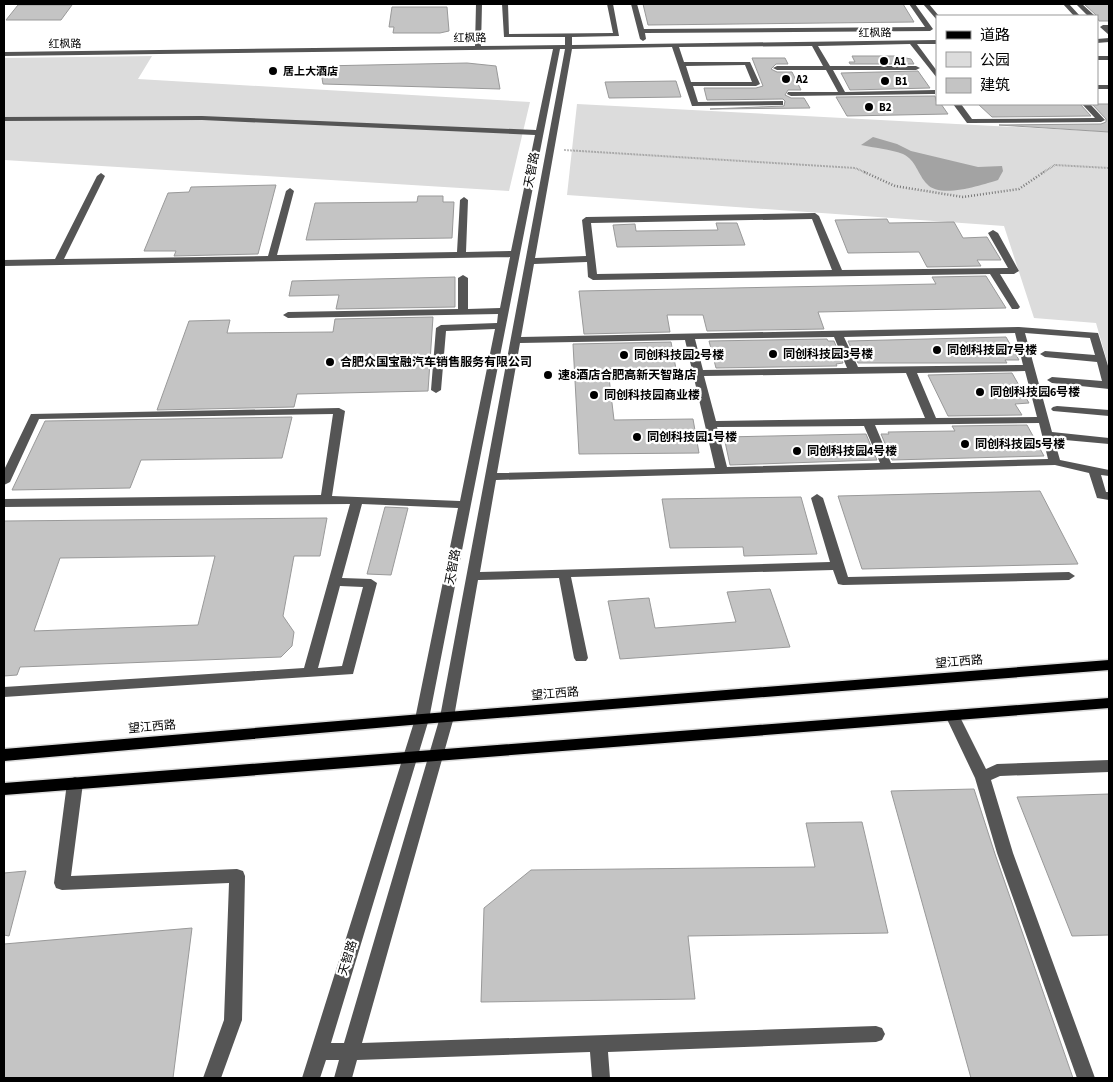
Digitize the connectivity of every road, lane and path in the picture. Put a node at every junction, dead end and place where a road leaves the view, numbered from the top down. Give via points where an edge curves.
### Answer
1 (479, 4) edge
2 (505, 4) edge
3 (610, 4) edge
4 (634, 4) edge
5 (912, 4) edge
6 (928, 4) edge
7 (1066, 4) edge
8 (1079, 4) edge
9 (1077, 15) edge
10 (1091, 15) edge
11 (936, 17) edge
12 (1106, 27) edge
13 (642, 31) junction
14 (1109, 33) edge
15 (936, 42) edge
16 (565, 43) junction
17 (912, 43) junction
18 (814, 44) junction
19 (645, 46) junction
20 (675, 46) junction
21 (478, 48) junction
22 (4, 54) edge
23 (924, 59) junction
24 (936, 59) edge
25 (681, 64) junction
26 (777, 68) dead end
27 (828, 68) junction
28 (916, 68) dead end
29 (936, 75) edge
30 (688, 84) junction
31 (1098, 87) edge
32 (1107, 87) dead end
33 (932, 92) dead end
34 (791, 94) dead end
35 (843, 94) junction
36 (780, 103) dead end
37 (958, 105) edge
38 (1087, 105) edge
39 (4, 119) edge
40 (540, 133) junction
41 (551, 149) junction
42 (1109, 168) edge
43 (101, 176) dead end
44 (290, 190) dead end
45 (464, 200) dead end
46 (993, 233) dead end
47 (516, 254) junction
48 (461, 255) junction
49 (272, 258) junction
50 (591, 260) junction
51 (530, 261) junction
52 (58, 262) junction
53 (4, 263) edge
54 (993, 271) junction
55 (838, 273) junction
56 (463, 278) dead end
57 (1015, 307) dead end
58 (504, 311) junction
59 (463, 312) junction
60 (288, 315) dead end
61 (501, 326) junction
62 (1019, 330) junction
63 (837, 333) junction
64 (689, 336) junction
65 (516, 340) junction
66 (1045, 354) dead end
67 (1101, 358) junction
68 (1029, 368) junction
69 (910, 370) junction
70 (854, 371) junction
71 (698, 373) junction
72 (1052, 380) dead end
73 (1109, 385) edge
74 (436, 390) dead end
75 (1057, 409) dead end
76 (1109, 413) edge
77 (1043, 420) junction
78 (932, 421) junction
79 (868, 422) junction
80 (711, 424) junction
81 (1048, 435) junction
82 (1109, 441) edge
83 (1055, 462) junction
84 (887, 466) junction
85 (722, 471) junction
86 (1094, 472) junction
87 (1109, 473) edge
88 (491, 477) junction
89 (4, 482) edge
90 (1109, 496) edge
91 (816, 498) dead end
92 (326, 499) junction
93 (357, 500) junction
94 (4, 503) edge
95 (465, 505) junction
96 (838, 566) junction
97 (564, 573) junction
98 (473, 576) junction
99 (1069, 576) dead end
100 (335, 582) junction
101 (581, 658) dead end
102 (1109, 665) edge
103 (310, 673) junction
104 (4, 692) edge
105 (1109, 702) edge
106 (952, 715) junction
107 (447, 718) junction
108 (422, 720) junction
109 (4, 754) edge
110 (436, 756) junction
111 (410, 758) junction
112 (1109, 766) edge
113 (983, 778) junction
114 (75, 784) junction
115 (39, 786) junction
116 (4, 789) edge
117 (4, 795) edge
118 (876, 1034) dead end
119 (598, 1044) junction
120 (319, 1051) junction
121 (350, 1052) junction
122 (212, 1078) edge
123 (311, 1078) edge
124 (343, 1078) edge
125 (601, 1078) edge
126 (1086, 1078) edge

1 - 21 street
2 - 16 street via 506,36
3 - 16 street via 617,35
4 - 13 street
5 - 13 street via 930,29
6 - 11 street
7 - 9 street
8 - 10 street
12 - 14 street
13 - 19 street
15 - 17 street, 红枫路
16 - 19 street, 红枫路
16 - 21 street, 红枫路
16 - 40 street, 天智路
16 - 41 street, 天智路
17 - 18 street, 红枫路
17 - 23 street
18 - 20 street, 红枫路
18 - 27 street
19 - 20 street, 红枫路
20 - 25 street
21 - 22 street, 红枫路
23 - 24 street
23 - 29 street
25 - 30 street
25 - 30 street via 748,63 756,84
26 - 27 street
27 - 28 street
27 - 35 street
30 - 36 street via 695,104
31 - 32 street
33 - 35 street
34 - 35 street
37 - 38 street via 970,121 1101,120
39 - 40 street via 202,118
40 - 47 street, 天智路
41 - 42 path via 855,168 895,186 963,197 1019,189 1055,165
41 - 51 street, 天智路
43 - 52 street
44 - 49 street
45 - 48 street
46 - 54 street via 1014,271
47 - 48 street
47 - 58 street, 天智路
48 - 49 street
49 - 52 street
50 - 51 street
50 - 55 street via 593,277
50 - 55 street via 586,220 815,216
51 - 65 street, 天智路
52 - 53 street
54 - 55 street
54 - 57 street
56 - 59 street
58 - 59 street
58 - 61 street, 天智路
59 - 60 street
61 - 74 street via 441,328
61 - 95 street, 天智路
62 - 63 street
62 - 67 street via 1094,335
62 - 68 street
63 - 64 street
63 - 70 street
64 - 65 street
64 - 71 street
65 - 88 street, 天智路
66 - 67 street
67 - 73 street
68 - 69 street
68 - 77 street
69 - 70 street
69 - 78 street
70 - 71 street
71 - 80 street
72 - 73 street
75 - 76 street
77 - 78 street
77 - 81 street
78 - 79 street
79 - 80 street
79 - 84 street
80 - 85 street
81 - 82 street
81 - 83 street
83 - 84 street
83 - 86 street
84 - 85 street
85 - 88 street
86 - 87 street
86 - 90 street via 1101,495
88 - 98 street, 天智路
89 - 92 street via 36,416 339,411
91 - 96 street
92 - 93 street
92 - 94 street
93 - 95 street
93 - 100 street
95 - 108 street, 天智路
96 - 97 street
96 - 99 street via 843,581
97 - 98 street
97 - 101 street
98 - 107 street, 天智路
100 - 103 street
100 - 103 street via 371,583 348,671
102 - 107 main road, 望江西路
103 - 104 street
105 - 106 main road
106 - 110 main road
106 - 113 street
107 - 108 main road, 望江西路
107 - 110 street, 天智路
108 - 109 main road, 望江西路
108 - 111 street, 天智路
110 - 111 main road
110 - 121 street, 天智路
111 - 114 main road
111 - 120 street, 天智路
112 - 113 street via 997,770
113 - 126 street via 1005,853
114 - 115 main road
114 - 122 street via 62,883 237,876 233,1020
115 - 116 main road
115 - 117 main road
118 - 119 street
119 - 121 street
119 - 125 street
120 - 121 street
120 - 123 street, 天智路
121 - 124 street, 天智路

